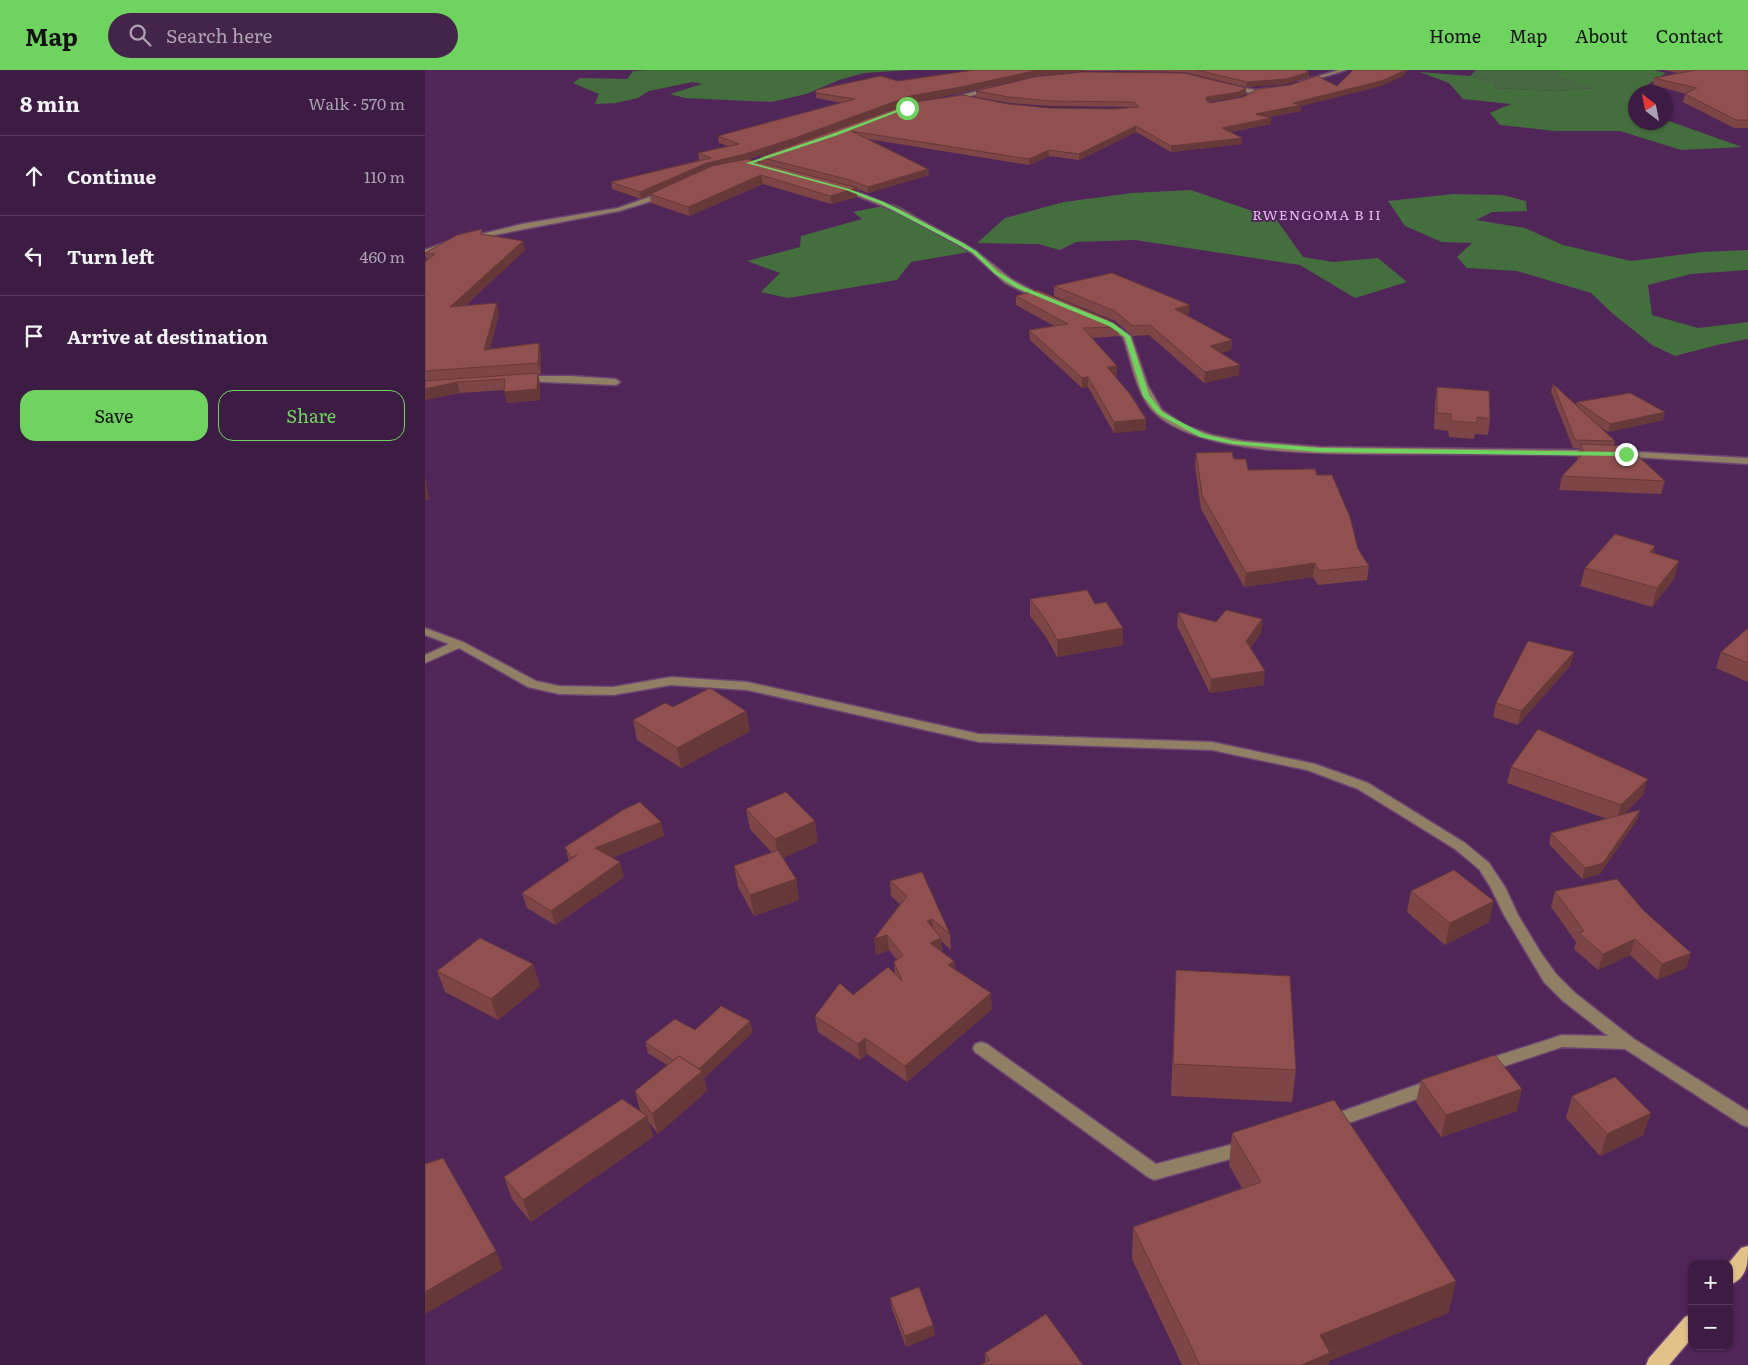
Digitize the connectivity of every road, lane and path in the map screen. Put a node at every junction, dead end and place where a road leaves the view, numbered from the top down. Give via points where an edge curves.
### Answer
1 (1344, 70) edge
2 (1295, 84) edge
3 (1223, 85) edge
4 (997, 88) edge
5 (1280, 88) edge
6 (1255, 92) junction
7 (1249, 96) edge
8 (962, 97) junction
9 (944, 100) edge
10 (975, 100) edge
11 (829, 184) edge
12 (673, 189) edge
13 (425, 252) edge
14 (1056, 303) edge
15 (1095, 319) edge
16 (508, 380) edge
17 (616, 382) dead end
18 (1748, 461) edge
19 (425, 631) edge
20 (459, 644) junction
21 (425, 659) edge
22 (1628, 1043) junction
23 (981, 1048) dead end
24 (1470, 1072) edge
25 (1452, 1079) edge
26 (1748, 1120) edge
27 (1317, 1126) edge
28 (1262, 1143) edge
29 (1748, 1254) edge
30 (1733, 1272) edge
31 (1688, 1328) edge
32 (1661, 1364) edge

1 - 2 street
3 - 6 street
4 - 8 street
5 - 6 street
6 - 7 street
8 - 9 street
8 - 10 street
11 - 14 street via 883,203 920,222 974,252 1007,281
12 - 13 street via 622,210 519,227 459,240
15 - 18 street via 1111,324 1127,336 1146,396 1160,413 1202,436 1320,450 1605,453
16 - 17 street
19 - 20 street
20 - 21 street
20 - 22 street via 532,684 559,690 613,691 671,681 747,686 979,738 1211,746 1310,767 1363,786 1390,801 1460,846 1484,866 1550,978
22 - 24 street via 1562,1042
22 - 26 street
23 - 28 street via 1154,1172
25 - 27 street
29 - 30 main road
31 - 32 main road

